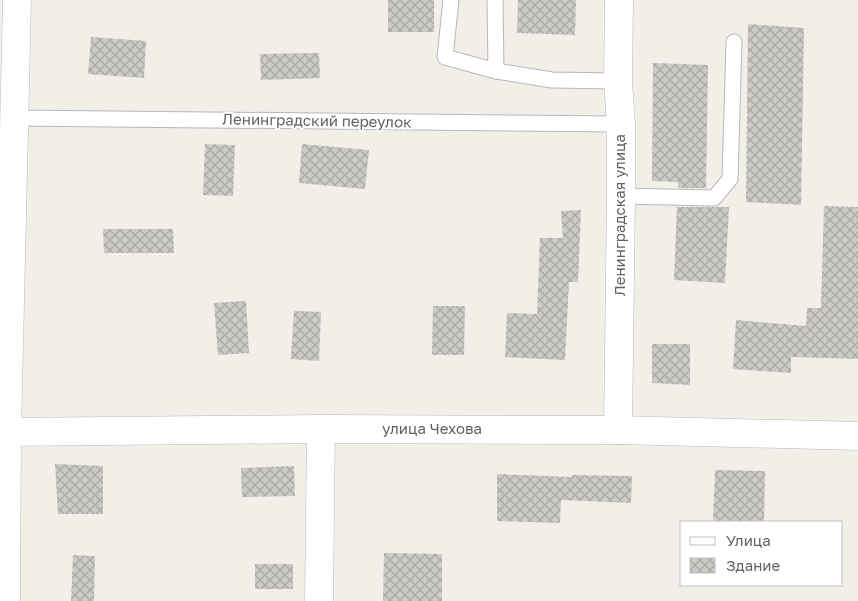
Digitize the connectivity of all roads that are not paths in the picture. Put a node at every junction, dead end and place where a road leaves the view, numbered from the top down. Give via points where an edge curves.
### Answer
1 (17, 0) edge
2 (451, 0) edge
3 (495, 0) edge
4 (619, 0) edge
5 (734, 42) dead end
6 (496, 71) junction
7 (618, 81) junction
8 (14, 118) junction
9 (621, 124) junction
10 (621, 196) junction
11 (320, 429) junction
12 (618, 430) junction
13 (7, 432) junction
14 (858, 436) edge
15 (6, 601) edge
16 (319, 601) edge

1 - 8 street
2 - 6 lane via 445,57
3 - 6 lane
4 - 7 street, Ленинградская улица
5 - 10 lane via 730,179 714,198
6 - 7 lane via 552,80
7 - 9 street, Ленинградская улица
8 - 9 lane, Ленинградский переулок
8 - 13 street
9 - 10 street, Ленинградская улица
10 - 12 street, Ленинградская улица
11 - 12 street, улица Чехова
11 - 13 street, улица Чехова
11 - 16 street
12 - 14 street, улица Чехова
13 - 15 street

